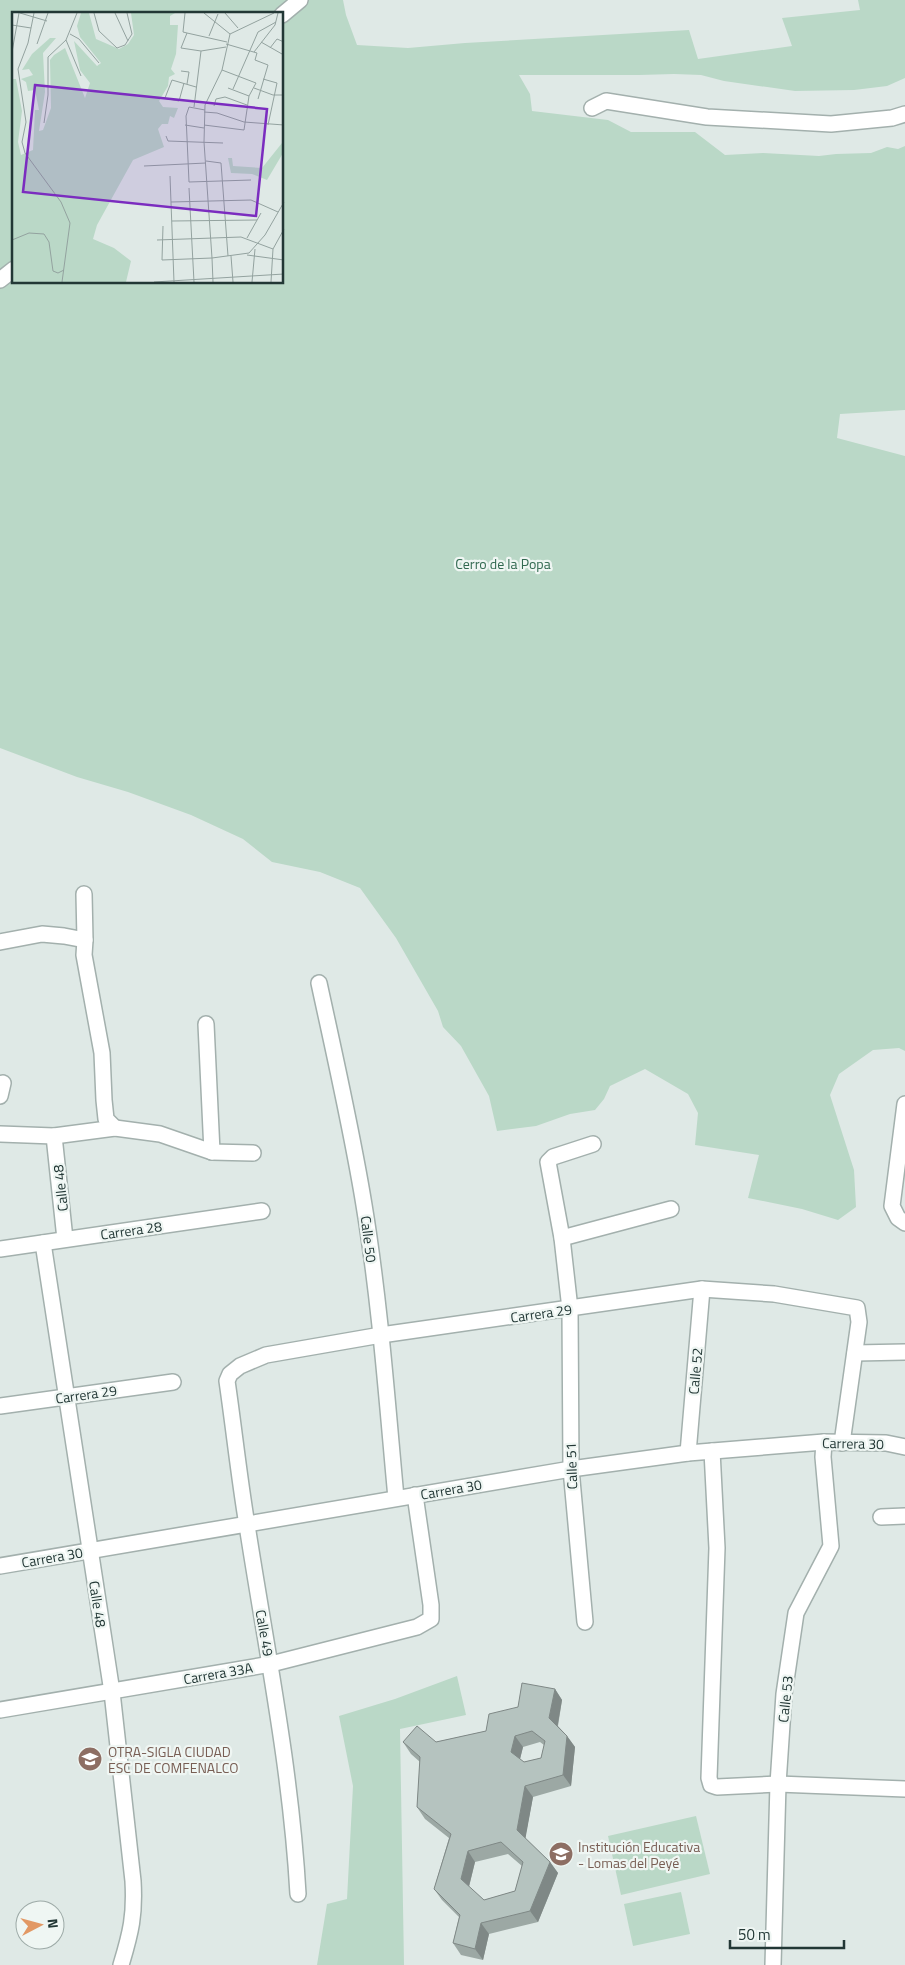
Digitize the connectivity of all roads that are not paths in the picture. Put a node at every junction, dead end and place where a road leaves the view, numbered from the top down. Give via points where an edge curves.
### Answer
1 (300, 0) edge
2 (284, 13) edge
3 (592, 108) dead end
4 (905, 114) edge
5 (12, 271) edge
6 (0, 280) edge
7 (84, 894) dead end
8 (85, 940) junction
9 (0, 942) edge
10 (319, 983) dead end
11 (206, 1024) dead end
12 (905, 1104) edge
13 (115, 1128) junction
14 (0, 1134) edge
15 (54, 1136) junction
16 (593, 1144) dead end
17 (212, 1152) junction
18 (253, 1153) dead end
19 (670, 1209) dead end
20 (262, 1211) dead end
21 (905, 1223) edge
22 (562, 1238) junction
23 (65, 1240) junction
24 (43, 1243) junction
25 (0, 1249) edge
26 (702, 1289) junction
27 (570, 1309) junction
28 (381, 1335) junction
29 (905, 1352) edge
30 (855, 1353) junction
31 (230, 1374) joint
32 (173, 1382) dead end
33 (67, 1396) junction
34 (0, 1406) edge
35 (824, 1442) junction
36 (842, 1443) junction
37 (905, 1447) edge
38 (712, 1451) junction
39 (688, 1453) junction
40 (571, 1469) junction
41 (415, 1495) junction
42 (396, 1498) junction
43 (905, 1516) edge
44 (881, 1517) dead end
45 (247, 1524) junction
46 (90, 1550) junction
47 (0, 1566) edge
48 (585, 1622) dead end
49 (270, 1664) junction
50 (112, 1692) junction
51 (0, 1710) edge
52 (778, 1784) junction
53 (905, 1789) edge
54 (298, 1894) dead end
55 (121, 1965) edge
56 (773, 1965) edge

1 - 2 street
3 - 4 street via 606,101 707,118 831,124
5 - 6 street
7 - 8 street
8 - 9 street via 42,934
8 - 13 street via 84,955 102,1053 106,1119
10 - 28 street, Calle 50 via 361,1187
11 - 17 street
12 - 21 street via 892,1206 898,1218
13 - 15 street
13 - 17 street via 160,1134
14 - 15 street
15 - 23 street, Calle 48
16 - 22 street, Calle 51 via 553,1157 548,1162
17 - 18 street
19 - 22 street
20 - 23 street, Carrera 28
22 - 27 street, Calle 51
23 - 24 street, Carrera 28
24 - 25 street, Carrera 28
24 - 33 street, Calle 48
26 - 27 street, Carrera 29
26 - 30 street, Carrera 29 via 774,1294 857,1308 859,1322
26 - 39 street, Calle 52
27 - 28 street, Carrera 29
27 - 40 street, Calle 51
28 - 31 street, Carrera 29 via 266,1355
28 - 42 street, Calle 50
29 - 30 street
30 - 36 street
31 - 45 street, Calle 49 via 228,1382
32 - 33 street, Carrera 29
33 - 34 street, Carrera 29
33 - 46 street, Calle 48
35 - 36 street, Carrera 30
35 - 38 street, Carrera 30
35 - 52 street, Calle 53 via 822,1457 831,1546 796,1613 784,1694
36 - 37 street, Carrera 30 via 886,1443
38 - 39 street, Carrera 30
38 - 52 street via 717,1548 709,1778 711,1785 717,1787
39 - 40 street, Carrera 30
40 - 41 street, Carrera 30
40 - 48 street, Calle 51
41 - 42 street, Carrera 30
41 - 49 street, Carrera 33A via 431,1619 417,1627
42 - 45 street, Carrera 30
43 - 44 street
45 - 46 street, Carrera 30
45 - 49 street, Calle 49
46 - 47 street, Carrera 30
46 - 50 street, Calle 48
49 - 50 street, Carrera 33A
49 - 54 street, Calle 49 via 286,1762
50 - 51 street, Carrera 33A
50 - 55 street, Calle 48 via 135,1910
52 - 53 street
52 - 56 street, Calle 53

